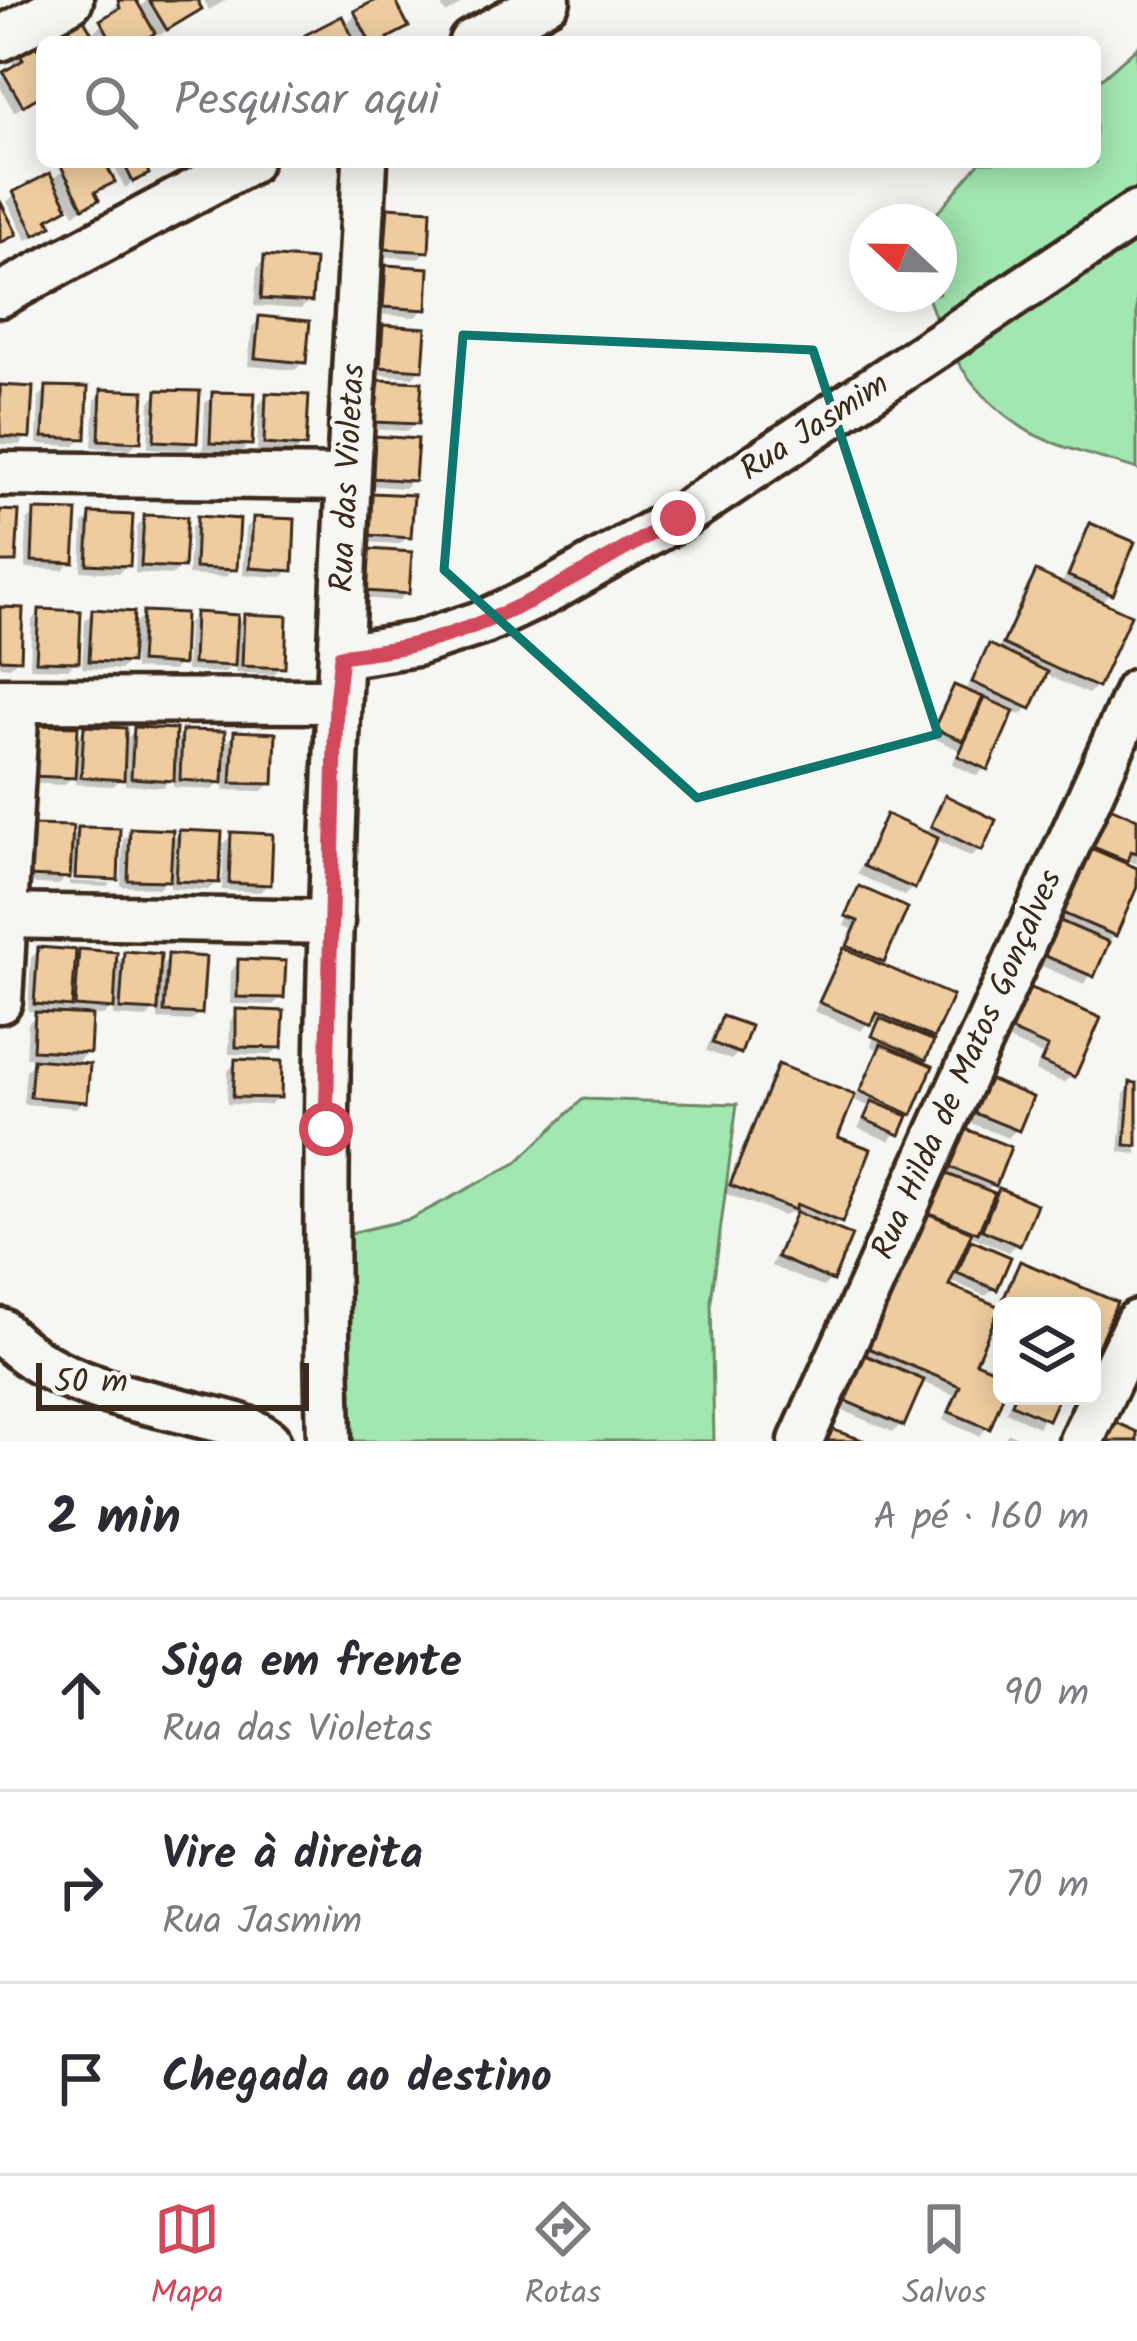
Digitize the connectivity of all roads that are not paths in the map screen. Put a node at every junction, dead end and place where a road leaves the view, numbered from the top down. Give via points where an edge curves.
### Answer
1 (71, 0) edge
2 (548, 0) edge
3 (482, 36) edge
4 (0, 39) edge
5 (238, 168) edge
6 (365, 168) edge
7 (1137, 213) edge
8 (0, 295) edge
9 (0, 474) edge
10 (348, 478) junction
11 (341, 656) junction
12 (1137, 691) edge
13 (9, 700) edge
14 (336, 701) junction
15 (3, 916) edge
16 (332, 922) junction
17 (0, 1001) edge
18 (1137, 1322) edge
19 (0, 1330) edge
20 (268, 1441) edge
21 (329, 1441) edge
22 (801, 1441) edge
23 (1081, 1441) edge

1 - 4 street
2 - 3 street
5 - 8 street
6 - 10 street, Rua das Violetas
7 - 11 street, Rua Jasmim via 678,518 549,591 416,644
9 - 10 street
10 - 11 street, Rua das Violetas
11 - 14 street, Rua das Violetas
12 - 22 street, Rua Hilda de Matos Gonçalves
13 - 14 street
13 - 15 street
14 - 16 street, Rua das Violetas
15 - 16 street
15 - 17 street
16 - 21 street, Rua das Violetas
18 - 23 street
19 - 20 street via 62,1374

